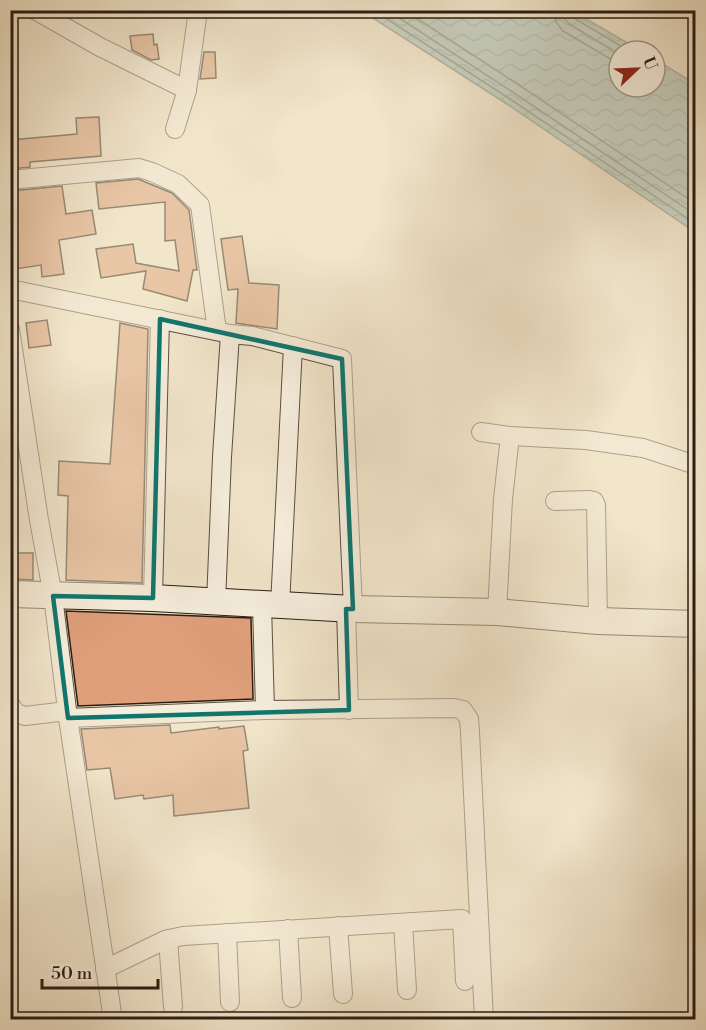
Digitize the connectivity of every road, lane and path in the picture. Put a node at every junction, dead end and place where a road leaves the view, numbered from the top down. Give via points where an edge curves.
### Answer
1 (35, 10) edge
2 (198, 10) edge
3 (187, 90) junction
4 (175, 129) dead end
5 (10, 180) edge
6 (10, 289) edge
7 (160, 319) junction
8 (10, 329) edge
9 (224, 333) junction
10 (293, 346) junction
11 (481, 432) dead end
12 (510, 436) junction
13 (696, 465) edge
14 (555, 501) dead end
15 (10, 594) edge
16 (53, 596) junction
17 (153, 598) junction
18 (216, 602) junction
19 (271, 605) junction
20 (349, 609) junction
21 (497, 612) junction
22 (598, 621) junction
23 (696, 624) edge
24 (10, 704) edge
25 (265, 710) junction
26 (349, 710) junction
27 (68, 715) junction
28 (403, 922) junction
29 (338, 926) junction
30 (288, 929) junction
31 (227, 933) junction
32 (168, 939) junction
33 (105, 969) junction
34 (465, 981) dead end
35 (408, 990) dead end
36 (343, 994) dead end
37 (292, 998) dead end
38 (230, 1002) dead end
39 (173, 1007) dead end
40 (113, 1020) edge
41 (484, 1020) edge

1 - 3 street
2 - 3 street
3 - 4 street
5 - 9 street via 139,168 178,184 200,205
6 - 7 street
7 - 9 street
7 - 17 street
8 - 16 street
9 - 10 street
9 - 18 street
10 - 19 street
10 - 20 street via 342,359
11 - 12 street
12 - 13 street via 644,448
12 - 21 street
14 - 22 street via 589,500 598,508
15 - 16 street
16 - 17 street
16 - 27 street
17 - 18 street
18 - 19 street
19 - 20 street
19 - 25 street
20 - 21 street
20 - 26 street
21 - 22 street
22 - 23 street
24 - 27 street via 25,716
25 - 26 street
25 - 27 street
26 - 41 street via 454,708 463,710 469,719
27 - 33 street
28 - 29 street
28 - 34 street via 462,919
28 - 35 street
29 - 30 street
29 - 36 street
30 - 31 street
30 - 37 street
31 - 32 street
31 - 38 street
32 - 33 street
32 - 39 street
33 - 40 street

